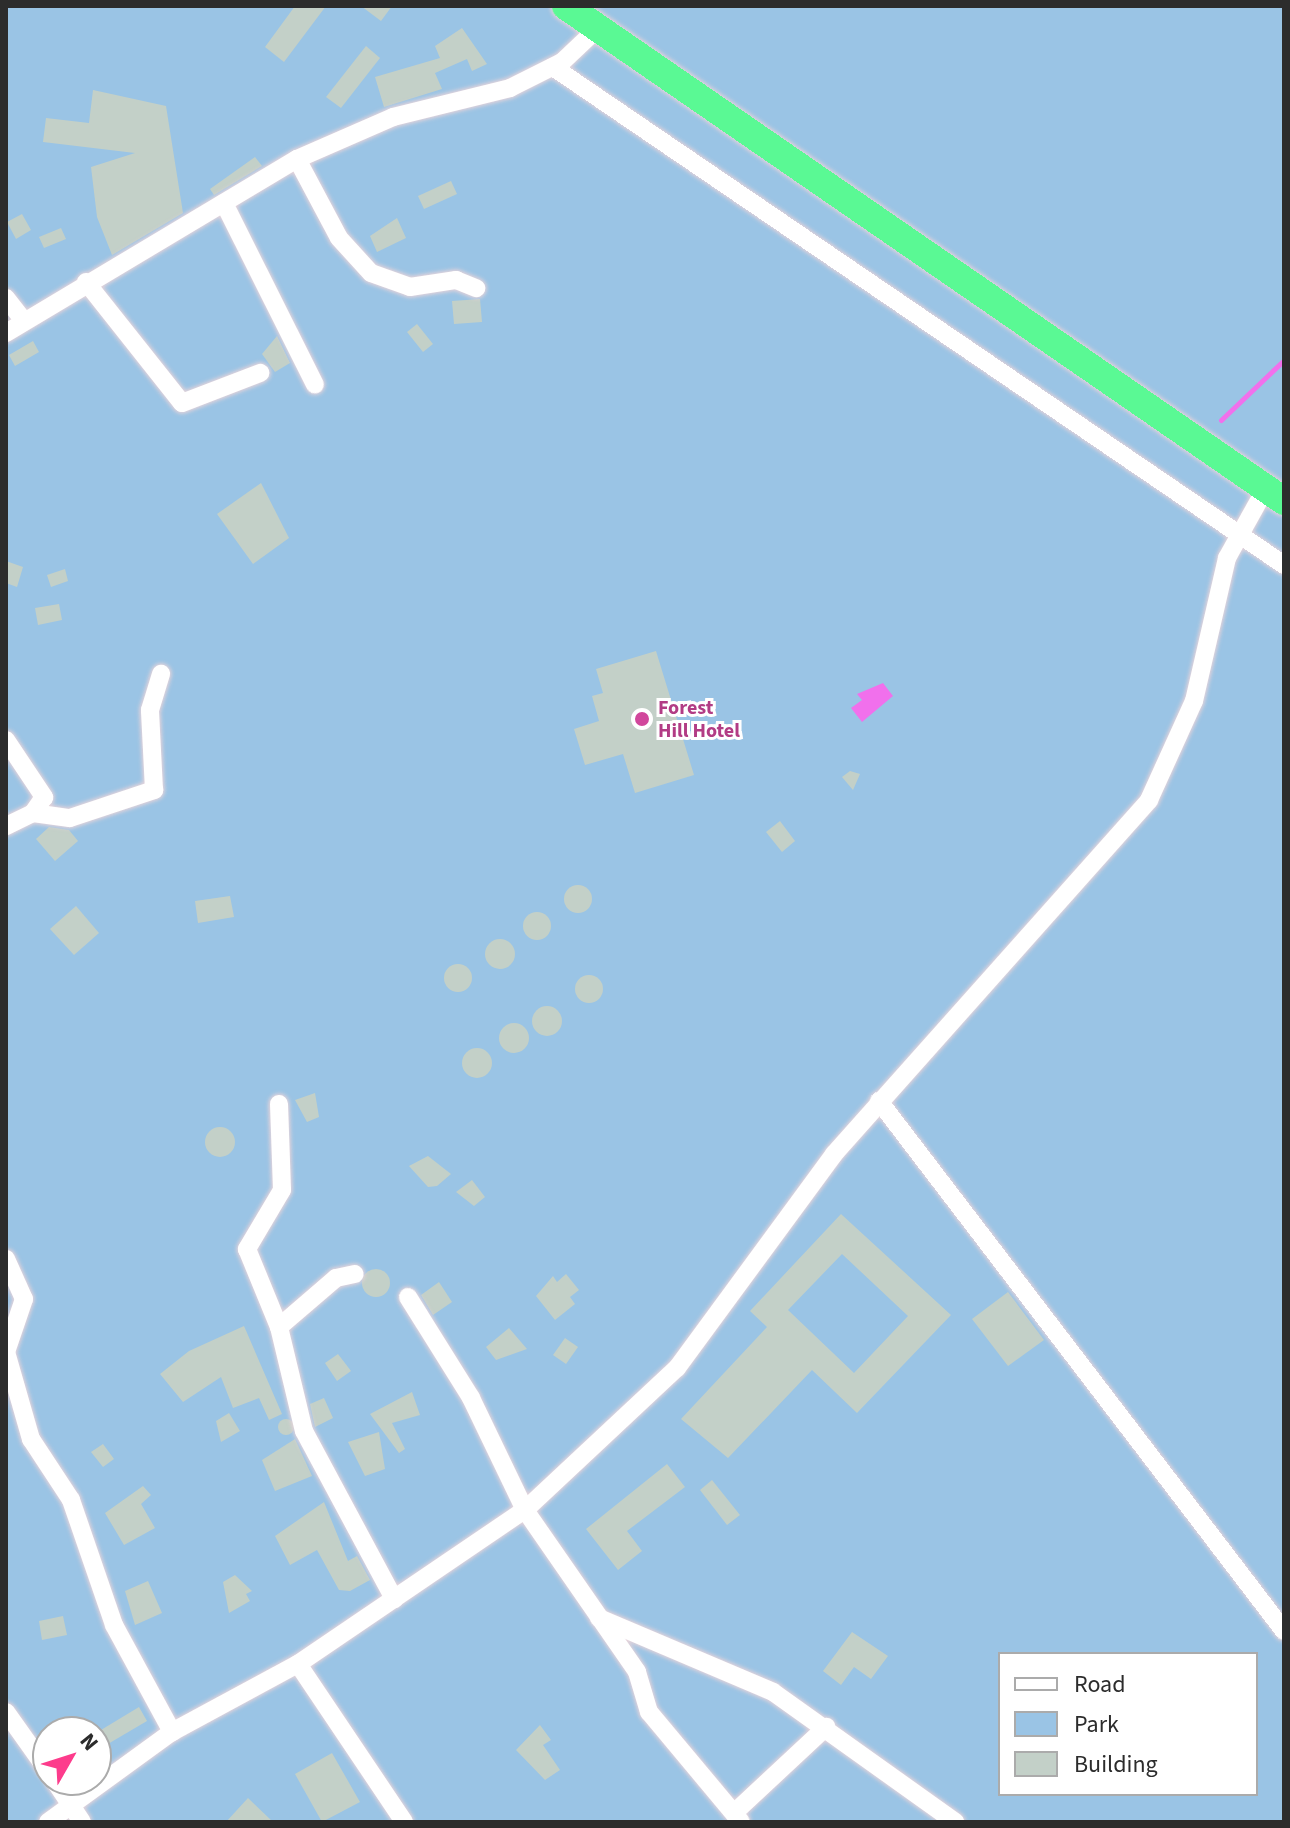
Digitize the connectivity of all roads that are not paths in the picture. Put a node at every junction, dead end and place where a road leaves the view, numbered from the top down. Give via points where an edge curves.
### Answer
1 (566, 6) edge
2 (599, 27) junction
3 (553, 67) junction
4 (297, 159) junction
5 (224, 203) junction
6 (86, 282) junction
7 (476, 288) dead end
8 (6, 298) edge
9 (23, 320) junction
10 (6, 333) edge
11 (260, 373) dead end
12 (315, 385) dead end
13 (1275, 494) edge
14 (1238, 535) junction
15 (1284, 565) edge
16 (161, 674) dead end
17 (6, 740) edge
18 (33, 813) junction
19 (6, 826) edge
20 (879, 1101) junction
21 (279, 1104) dead end
22 (6, 1259) edge
23 (355, 1274) dead end
24 (408, 1297) dead end
25 (279, 1327) junction
26 (6, 1352) edge
27 (525, 1510) junction
28 (394, 1599) junction
29 (599, 1618) junction
30 (1284, 1631) edge
31 (298, 1664) junction
32 (6, 1712) edge
33 (826, 1727) junction
34 (172, 1732) junction
35 (32, 1749) edge
36 (65, 1796) edge
37 (78, 1815) edge
38 (738, 1817) edge
39 (48, 1822) edge
40 (404, 1822) edge
41 (955, 1822) edge

1 - 2 highway
2 - 3 street
2 - 13 highway
3 - 4 street via 510,88 393,117
3 - 14 street
4 - 5 street
4 - 7 street via 339,238 371,273 400,285 456,280
5 - 6 street
5 - 12 street
6 - 9 street
6 - 11 street via 182,403
8 - 9 street
9 - 10 street
13 - 14 street
14 - 15 street
14 - 20 street via 1194,701 1149,800
16 - 18 street via 150,710 154,790 70,818
17 - 18 street via 40,784 44,797
18 - 19 street
20 - 27 street via 677,1368
20 - 30 street
21 - 25 street via 282,1190 247,1245
22 - 26 street via 24,1299
23 - 25 street via 336,1278
24 - 27 street via 471,1398
25 - 28 street via 304,1431
26 - 34 street via 31,1439 71,1500 114,1625
27 - 28 street
27 - 29 street
28 - 31 street
29 - 33 street via 773,1692
29 - 38 street via 637,1672 659,1727
31 - 34 street
31 - 40 street
32 - 35 street
33 - 38 street
33 - 41 street
34 - 37 street
36 - 37 street
37 - 39 street

